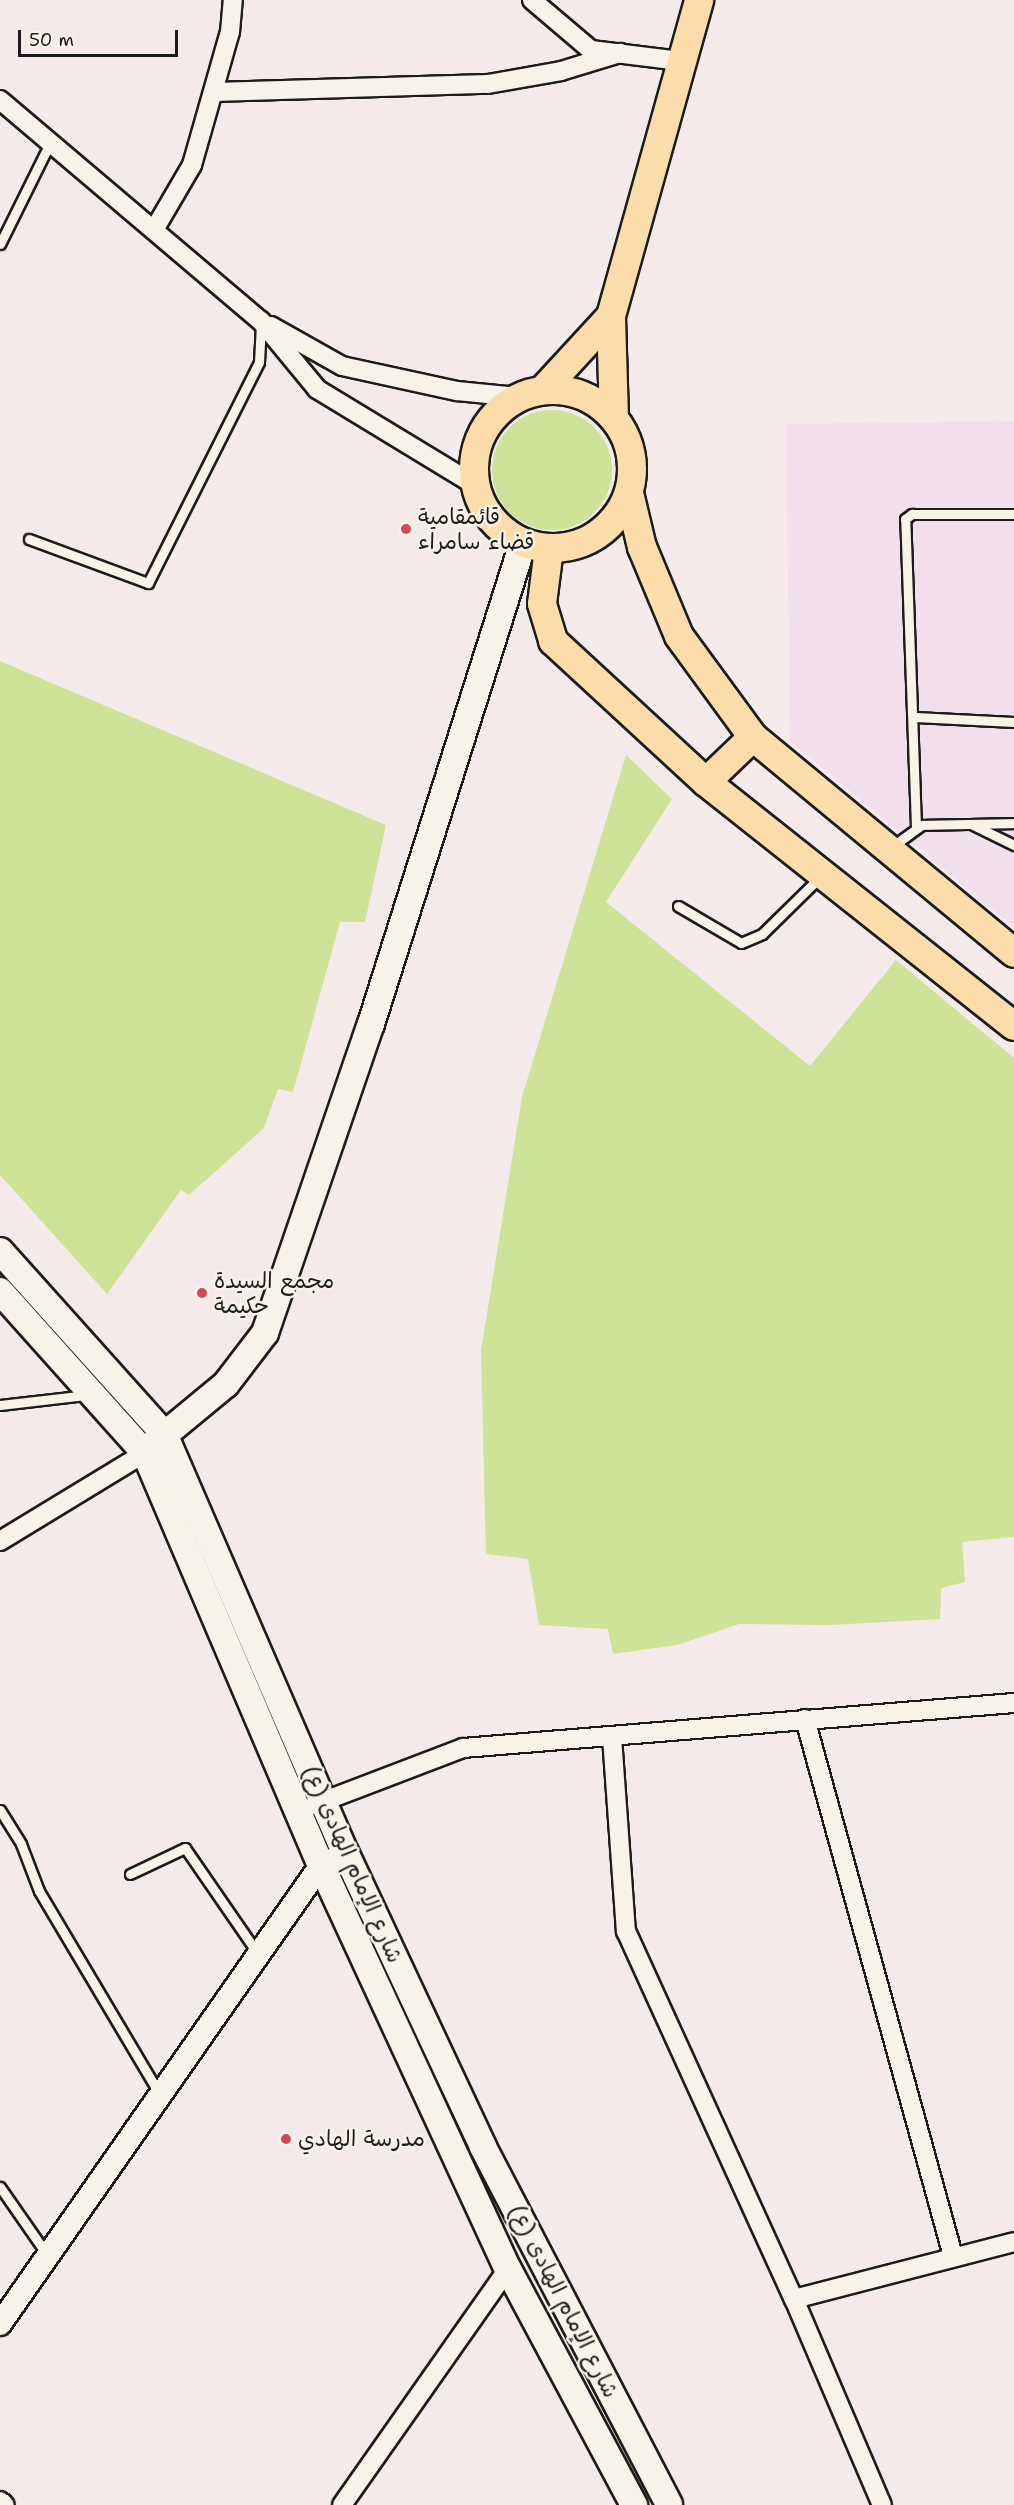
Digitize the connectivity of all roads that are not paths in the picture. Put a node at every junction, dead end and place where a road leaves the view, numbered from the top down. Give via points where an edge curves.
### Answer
1 (233, 0) edge
2 (532, 0) edge
3 (699, 0) edge
4 (620, 53) junction
5 (680, 61) junction
6 (214, 92) junction
7 (0, 100) edge
8 (50, 143) junction
9 (154, 230) junction
10 (0, 244) edge
11 (611, 316) junction
12 (261, 321) junction
13 (531, 394) junction
14 (614, 418) junction
15 (475, 485) junction
16 (628, 493) junction
17 (1014, 514) edge
18 (29, 539) dead end
19 (536, 546) junction
20 (915, 717) junction
21 (1014, 722) edge
22 (753, 737) junction
23 (706, 782) junction
24 (1014, 823) edge
25 (971, 824) junction
26 (916, 827) junction
27 (1014, 845) edge
28 (888, 849) junction
29 (822, 875) junction
30 (678, 906) dead end
31 (1014, 954) edge
32 (1014, 1026) edge
33 (0, 1251) edge
34 (0, 1291) edge
35 (92, 1394) junction
36 (0, 1405) edge
37 (164, 1434) junction
38 (145, 1453) junction
39 (0, 1541) edge
40 (1014, 1703) edge
41 (805, 1719) junction
42 (612, 1737) junction
43 (324, 1801) junction
44 (0, 1810) edge
45 (298, 1810) junction
46 (346, 1854) junction
47 (321, 1865) junction
48 (130, 1874) dead end
49 (258, 1954) junction
50 (160, 2095) junction
51 (0, 2187) edge
52 (1014, 2242) edge
53 (48, 2256) junction
54 (952, 2256) junction
55 (508, 2269) junction
56 (794, 2300) junction
57 (0, 2322) edge
58 (0, 2501) edge
59 (5, 2505) edge
60 (342, 2505) edge
61 (634, 2505) edge
62 (669, 2505) edge
63 (882, 2505) edge

1 - 6 street via 230,32
2 - 4 street via 591,50
3 - 5 main road
4 - 5 street
4 - 6 street via 561,71 488,84
5 - 11 main road
6 - 9 street via 192,165
7 - 8 street
8 - 9 street
8 - 10 lane
9 - 12 street
11 - 13 main road
11 - 14 main road
12 - 13 street via 342,366 457,391
12 - 15 street via 317,389
12 - 18 lane via 259,362 148,583
13 - 14 main road via 570,391 594,401
13 - 15 main road via 497,413 482,434 474,459
14 - 16 main road via 627,441 632,466
15 - 19 main road via 484,510 501,530
16 - 19 main road via 617,516 598,534 575,545
16 - 22 main road via 642,547 679,636
17 - 20 lane via 912,514 905,519
19 - 23 main road via 542,604 553,641
19 - 37 main road via 265,1333 225,1384
20 - 21 lane
20 - 26 lane
22 - 23 main road
22 - 28 main road
23 - 29 main road
24 - 25 lane
25 - 26 lane
25 - 27 lane
26 - 28 lane
28 - 31 main road
29 - 30 lane via 762,934 741,943
29 - 32 main road
33 - 37 main road, شارع الإمام الهادی (ع)
34 - 35 main road, شارع الإمام الهادی (ع)
35 - 36 lane
35 - 38 main road, شارع الإمام الهادی (ع)
37 - 38 main road
37 - 43 main road, شارع الإمام الهادی (ع)
38 - 39 street
38 - 45 main road, شارع الإمام الهادی (ع)
40 - 41 street
41 - 42 street
41 - 54 street
42 - 43 street via 463,1748
42 - 56 street via 626,1931
43 - 45 street
43 - 46 main road, شارع الإمام الهادی (ع)
44 - 50 lane via 21,1844 39,1891
45 - 47 main road, شارع الإمام الهادی (ع)
46 - 47 street
46 - 62 main road, شارع الإمام الهادی (ع) via 483,2146
47 - 49 street
47 - 55 main road, شارع الإمام الهادی (ع)
48 - 49 lane via 185,1848
49 - 50 street
50 - 53 street
51 - 53 lane
52 - 54 street
53 - 57 street
54 - 56 street
55 - 60 street
55 - 61 main road, شارع الإمام الهادی (ع)
56 - 63 street
58 - 59 street

